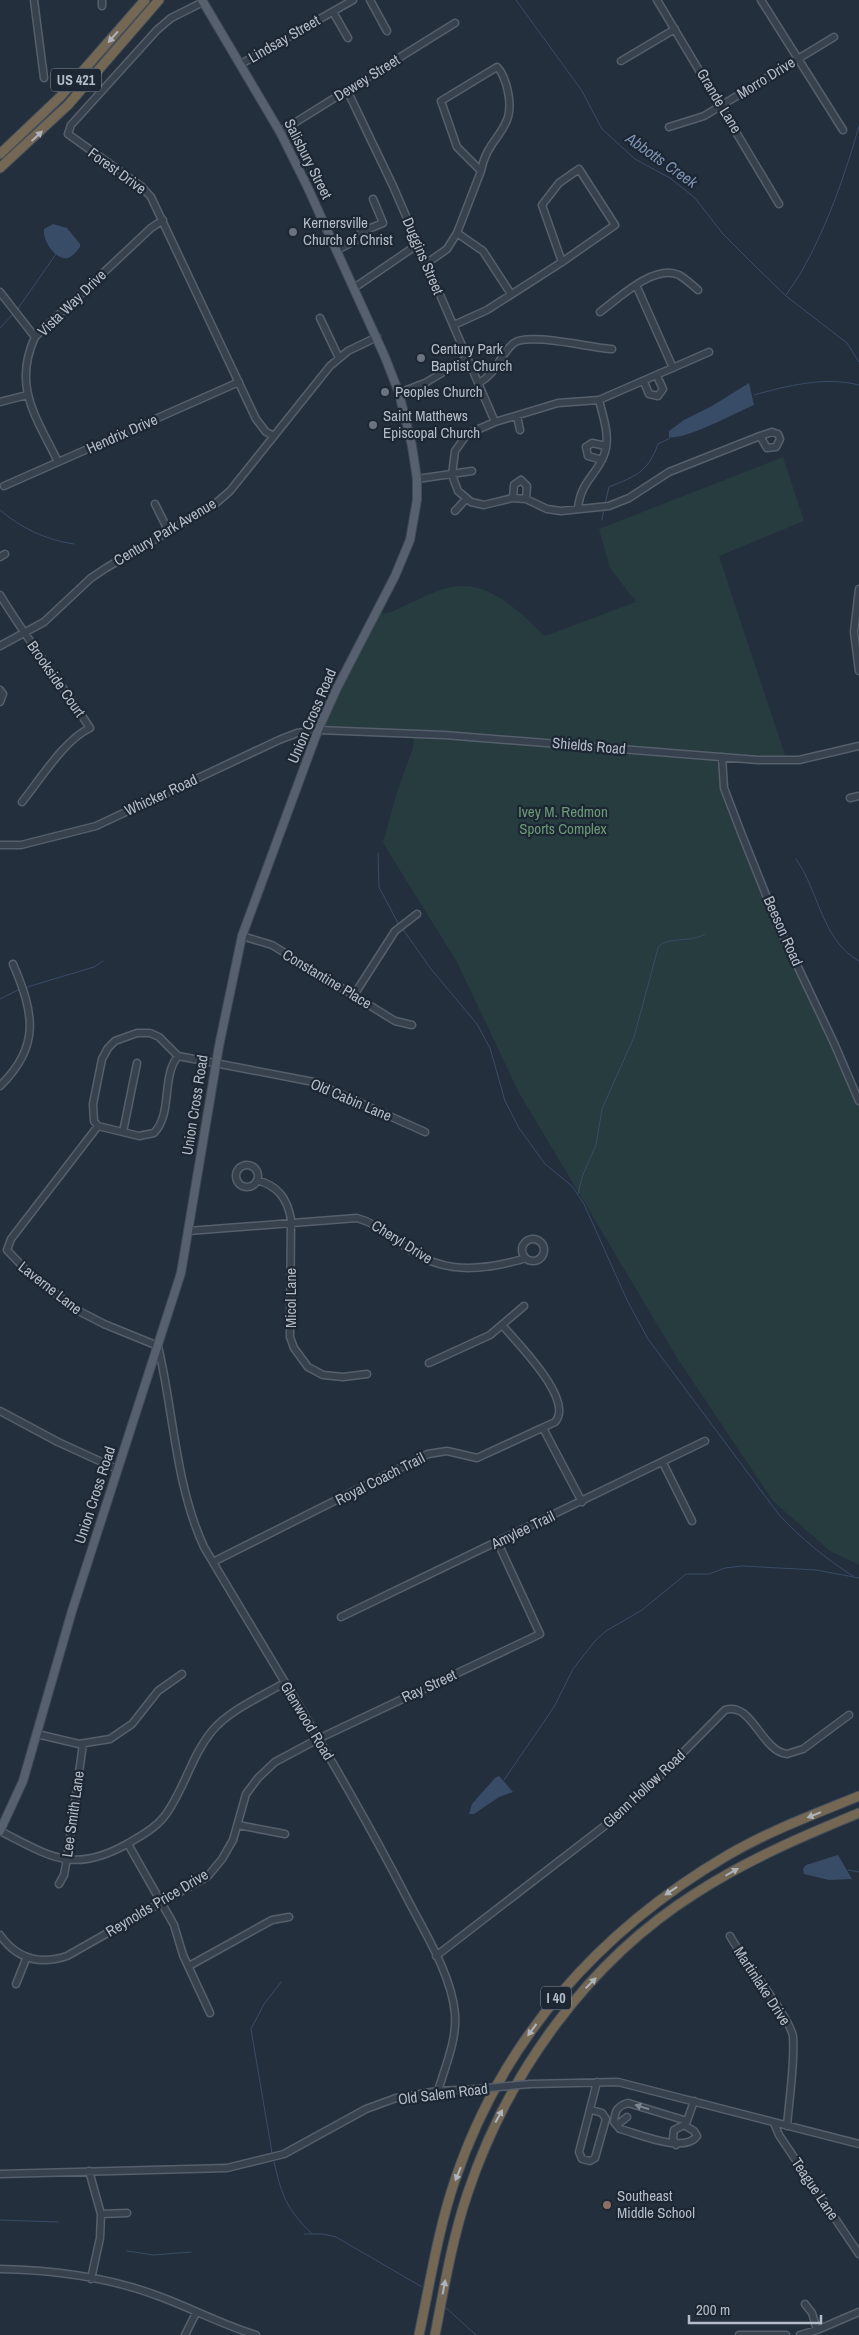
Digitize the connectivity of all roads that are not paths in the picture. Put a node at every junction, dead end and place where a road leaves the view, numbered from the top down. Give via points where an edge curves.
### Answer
1 (34, 0) edge
2 (145, 0) edge
3 (159, 0) edge
4 (353, 0) edge
5 (370, 0) edge
6 (657, 0) edge
7 (761, 0) edge
8 (203, 1) edge
9 (333, 12) junction
10 (455, 23) dead end
11 (675, 29) junction
12 (386, 31) dead end
13 (834, 37) dead end
14 (348, 38) dead end
15 (798, 58) junction
16 (620, 61) dead end
17 (241, 64) junction
18 (44, 78) dead end
19 (347, 90) junction
20 (722, 106) junction
21 (669, 127) dead end
22 (843, 130) dead end
23 (280, 132) junction
24 (0, 154) edge
25 (0, 168) edge
26 (481, 171) junction
27 (373, 199) dead end
28 (779, 204) dead end
29 (162, 220) junction
30 (458, 233) junction
31 (414, 247) dead end
32 (336, 250) junction
33 (562, 262) junction
34 (426, 263) junction
35 (636, 285) junction
36 (354, 288) junction
37 (698, 290) dead end
38 (511, 294) junction
39 (1, 296) edge
40 (600, 312) dead end
41 (320, 318) dead end
42 (454, 325) junction
43 (35, 337) junction
44 (377, 337) junction
45 (612, 349) dead end
46 (709, 352) dead end
47 (339, 358) junction
48 (467, 358) junction
49 (673, 368) junction
50 (657, 376) junction
51 (240, 382) junction
52 (644, 382) junction
53 (479, 383) junction
54 (399, 394) junction
55 (27, 395) junction
56 (599, 400) junction
57 (0, 402) edge
58 (516, 416) junction
59 (495, 422) junction
60 (520, 430) dead end
61 (274, 436) junction
62 (760, 436) dead end
63 (606, 446) junction
64 (602, 460) junction
65 (58, 462) junction
66 (472, 471) dead end
67 (452, 475) junction
68 (417, 479) junction
69 (4, 486) dead end
70 (513, 498) junction
71 (466, 499) junction
72 (526, 499) junction
73 (155, 504) dead end
74 (578, 508) junction
75 (455, 510) dead end
76 (169, 532) junction
77 (859, 589) edge
78 (0, 595) edge
79 (23, 633) junction
80 (0, 646) edge
81 (859, 671) edge
82 (0, 690) edge
83 (0, 702) edge
84 (318, 730) junction
85 (859, 746) edge
86 (722, 757) junction
87 (859, 796) edge
88 (850, 798) dead end
89 (22, 802) dead end
90 (0, 845) edge
91 (417, 914) dead end
92 (242, 936) junction
93 (13, 964) dead end
94 (354, 996) junction
95 (412, 1024) dead end
96 (178, 1056) junction
97 (216, 1062) junction
98 (137, 1063) dead end
99 (0, 1086) edge
100 (859, 1101) edge
101 (98, 1126) junction
102 (123, 1132) junction
103 (425, 1132) dead end
104 (258, 1180) dead end
105 (291, 1222) junction
106 (188, 1231) junction
107 (525, 1258) dead end
108 (524, 1306) dead end
109 (503, 1326) junction
110 (158, 1346) junction
111 (429, 1363) dead end
112 (367, 1374) dead end
113 (0, 1411) edge
114 (543, 1428) junction
115 (705, 1441) dead end
116 (663, 1463) junction
117 (117, 1469) junction
118 (582, 1502) junction
119 (692, 1521) dead end
120 (498, 1543) junction
121 (213, 1562) junction
122 (341, 1617) dead end
123 (182, 1674) dead end
124 (284, 1683) junction
125 (849, 1716) dead end
126 (37, 1734) junction
127 (318, 1739) junction
128 (83, 1744) junction
129 (859, 1796) edge
130 (859, 1813) edge
131 (238, 1825) junction
132 (0, 1831) edge
133 (285, 1834) dead end
134 (128, 1844) junction
135 (67, 1859) junction
136 (59, 1884) dead end
137 (161, 1903) junction
138 (289, 1917) dead end
139 (0, 1936) edge
140 (730, 1936) dead end
141 (436, 1956) junction
142 (26, 1959) junction
143 (188, 1966) junction
144 (16, 1984) dead end
145 (210, 2013) dead end
146 (597, 2082) junction
147 (438, 2091) junction
148 (694, 2100) junction
149 (592, 2110) junction
150 (627, 2117) dead end
151 (686, 2123) junction
152 (774, 2123) junction
153 (617, 2125) junction
154 (787, 2126) junction
155 (676, 2144) junction
156 (859, 2144) edge
157 (0, 2170) edge
158 (89, 2171) junction
159 (33, 2172) junction
160 (0, 2174) edge
161 (127, 2213) dead end
162 (101, 2214) junction
163 (859, 2254) edge
164 (0, 2269) edge
165 (91, 2279) junction
166 (806, 2304) dead end
167 (859, 2312) edge
168 (196, 2313) junction
169 (817, 2330) junction
170 (185, 2335) edge
171 (256, 2335) edge
172 (419, 2335) edge
173 (435, 2335) edge
174 (740, 2335) edge
175 (786, 2335) edge
176 (800, 2335) edge

1 - 18 street
2 -> 24 highway, US 421 via 60,97
25 -> 3 highway, US 421 via 68,105
4 - 9 street, Lindsay Street
5 - 12 street
6 - 11 street, Grande Lane
7 - 15 street
8 - 17 main road, Salisbury Street
8 - 29 street, Forest Drive via 171,18 157,30 68,130 74,140 142,187 151,197
9 - 14 street
9 - 17 street, Lindsay Street
10 - 19 street, Dewey Street
11 - 16 street
11 - 20 street, Grande Lane
13 - 15 street, Morro Drive
15 - 20 street, Morro Drive
15 - 22 street
17 - 23 main road, Salisbury Street
19 - 23 street, Dewey Street
19 - 34 street, Duggins Street
20 - 21 street, Morro Drive via 704,116
20 - 28 street, Grande Lane
23 - 32 main road, Salisbury Street
26 - 26 street via 483,161 511,110 497,67 440,101 457,147
26 - 30 street
27 - 32 street via 384,223 364,230 364,236
29 - 43 street, Vista Way Drive
29 - 51 street, Forest Drive
30 - 34 street via 447,249
30 - 38 street via 483,251
31 - 36 street
32 - 36 main road, Salisbury Street
33 - 33 street via 615,225 579,169 559,183 542,205
33 - 38 street
34 - 42 street, Duggins Street
35 - 37 street via 656,274 668,273 680,276
35 - 40 street
35 - 49 street
36 - 44 main road, Salisbury Street
38 - 42 street via 487,310
39 - 43 street
41 - 47 street
42 - 48 street, Duggins Street
43 - 55 street, Vista Way Drive via 26,363
44 - 47 street, Century Park Avenue
44 - 54 main road, Salisbury Street
45 - 53 street via 522,339 513,344 492,374
46 - 49 street
47 - 61 street, Century Park Avenue
48 - 53 street, Duggins Street
48 - 54 street
49 - 50 street
50 - 52 street
50 - 52 street via 663,389 658,396 650,394
51 - 61 street, Forest Drive via 259,425
51 - 65 street, Hendrix Drive
52 - 56 street
53 - 59 street, Duggins Street
54 - 68 main road, Union Cross Road
55 - 57 street
55 - 65 street, Vista Way Drive
56 - 58 street via 558,403
56 - 63 street via 607,432
58 - 59 street
58 - 60 street
59 - 67 street via 472,432 459,444
61 - 76 street, Century Park Avenue via 215,504
62 - 74 street via 669,472 618,503
63 - 64 street
63 - 64 street via 592,443 586,448 588,456
64 - 74 street via 586,480
65 - 69 street, Hendrix Drive
66 - 67 street
67 - 68 street
67 - 71 street via 458,491
68 - 84 main road, Union Cross Road via 410,540 396,576
70 - 71 street via 484,505
70 - 72 street
70 - 72 street via 514,484 521,480 527,486
71 - 75 street
72 - 74 street via 554,510
73 - 76 street
76 - 79 street, Century Park Avenue via 91,578 44,622
77 - 81 street via 854,632
78 - 79 street, Brookside Court
79 - 80 street, Century Park Avenue
79 - 89 street, Brookside Court via 58,677 90,728 69,744
82 - 83 street
84 - 86 street, Shields Road via 450,735
84 - 90 street, Whicker Road via 289,736 96,826 21,845
84 - 92 main road, Union Cross Road
85 - 86 street, Shields Road via 792,760
86 - 100 street, Beeson Road via 724,788 742,835 778,925
87 - 88 street
91 - 94 street via 395,931
92 - 94 street, Constantine Place via 272,945
92 - 97 main road, Union Cross Road
93 - 99 street via 26,992 32,1027 24,1056
94 - 95 street, Constantine Place via 395,1020
96 - 97 street, Old Cabin Lane
96 - 101 street via 166,1042 150,1033 137,1033 115,1041 102,1059 97,1083 93,1115
96 - 102 street via 159,1128 146,1136
97 - 103 street, Old Cabin Lane via 314,1082
97 - 106 main road, Union Cross Road
98 - 102 street
101 - 102 street
101 - 110 street, Laverne Lane via 10,1239 6,1250 75,1309
104 - 105 street, Micol Lane via 269,1183 282,1195 288,1204
105 - 106 street, Cheryl Drive
105 - 107 street, Cheryl Drive via 357,1218 377,1225 426,1260 449,1267 487,1267
105 - 112 street, Micol Lane via 290,1337 294,1348 308,1368 323,1375
106 - 110 main road, Union Cross Road via 181,1273
108 - 109 street
109 - 111 street
109 - 114 street, Royal Coach Trail via 538,1365 560,1409 560,1417
110 - 117 main road, Union Cross Road
110 - 121 street, Glenwood Road via 186,1500
113 - 117 street
114 - 118 street
114 - 121 street, Royal Coach Trail via 476,1458 447,1451 428,1454
115 - 116 street, Amylee Trail
116 - 118 street, Amylee Trail
116 - 119 street
117 - 126 main road, Union Cross Road
118 - 120 street, Amylee Trail
120 - 122 street, Amylee Trail
120 - 127 street, Ray Street via 540,1634
121 - 124 street, Glenwood Road
123 - 128 street via 158,1691 137,1720 122,1732 104,1741
124 - 127 street, Glenwood Road
124 - 134 street via 218,1724 200,1748 164,1818
125 - 141 street, Glenn Hollow Road via 802,1749 787,1754 771,1746 744,1714 725,1710 611,1822
126 - 128 street
126 - 132 main road, Union Cross Road via 23,1781
127 - 131 street, Reynolds Price Drive via 276,1762 258,1778 244,1800
127 - 141 street, Glenwood Road via 368,1822
128 - 135 street, Lee Smith Lane
129 -> 172 highway, I 40 via 730,1854 666,1894 610,1939 560,1992 518,2050 479,2122 455,2180
173 -> 130 highway, I 40 via 467,2196 495,2124 533,2056 581,1993 636,1938 695,1893 762,1855
131 - 133 street
131 - 137 street, Reynolds Price Drive via 229,1848 208,1876
132 - 135 street via 43,1853
134 - 135 street via 95,1859
134 - 137 street
135 - 136 street, Lee Smith Lane
137 - 142 street, Reynolds Price Drive via 66,1956 47,1961
137 - 143 street via 174,1926
138 - 143 street via 272,1920
139 - 142 street via 12,1950
140 - 154 street, Martinlake Drive via 793,2036
141 - 147 street, Glenwood Road via 450,1990 455,2014 454,2036
142 - 144 street
143 - 145 street
146 - 147 street, Old Salem Road, bridge
146 - 148 street, Old Salem Road via 628,2084
146 - 149 street
147 - 158 street, Old Salem Road via 396,2098 366,2110 284,2154 256,2162 200,2170
148 - 151 street
148 - 152 street, Old Salem Road
149 - 149 street via 579,2152 582,2159 590,2161 595,2158 606,2119
150 - 153 street
151 -> 153 street via 628,2103 615,2111 614,2122
151 - 155 street via 674,2130
151 - 155 street via 697,2136 686,2145
152 - 154 street, Old Salem Road
152 - 163 street, Teague Lane via 778,2135
153 - 155 street via 620,2129
154 - 156 street, Old Salem Road
157 - 159 street, Old Salem Road
158 - 159 street, Old Salem Road
158 - 162 street
159 - 160 street, Old Salem Road
161 - 162 street
162 - 165 street via 100,2238
164 - 165 street
165 - 168 street via 162,2297
166 - 169 street
167 - 169 street
168 - 170 street
168 - 171 street
169 - 176 street
174 - 175 street

